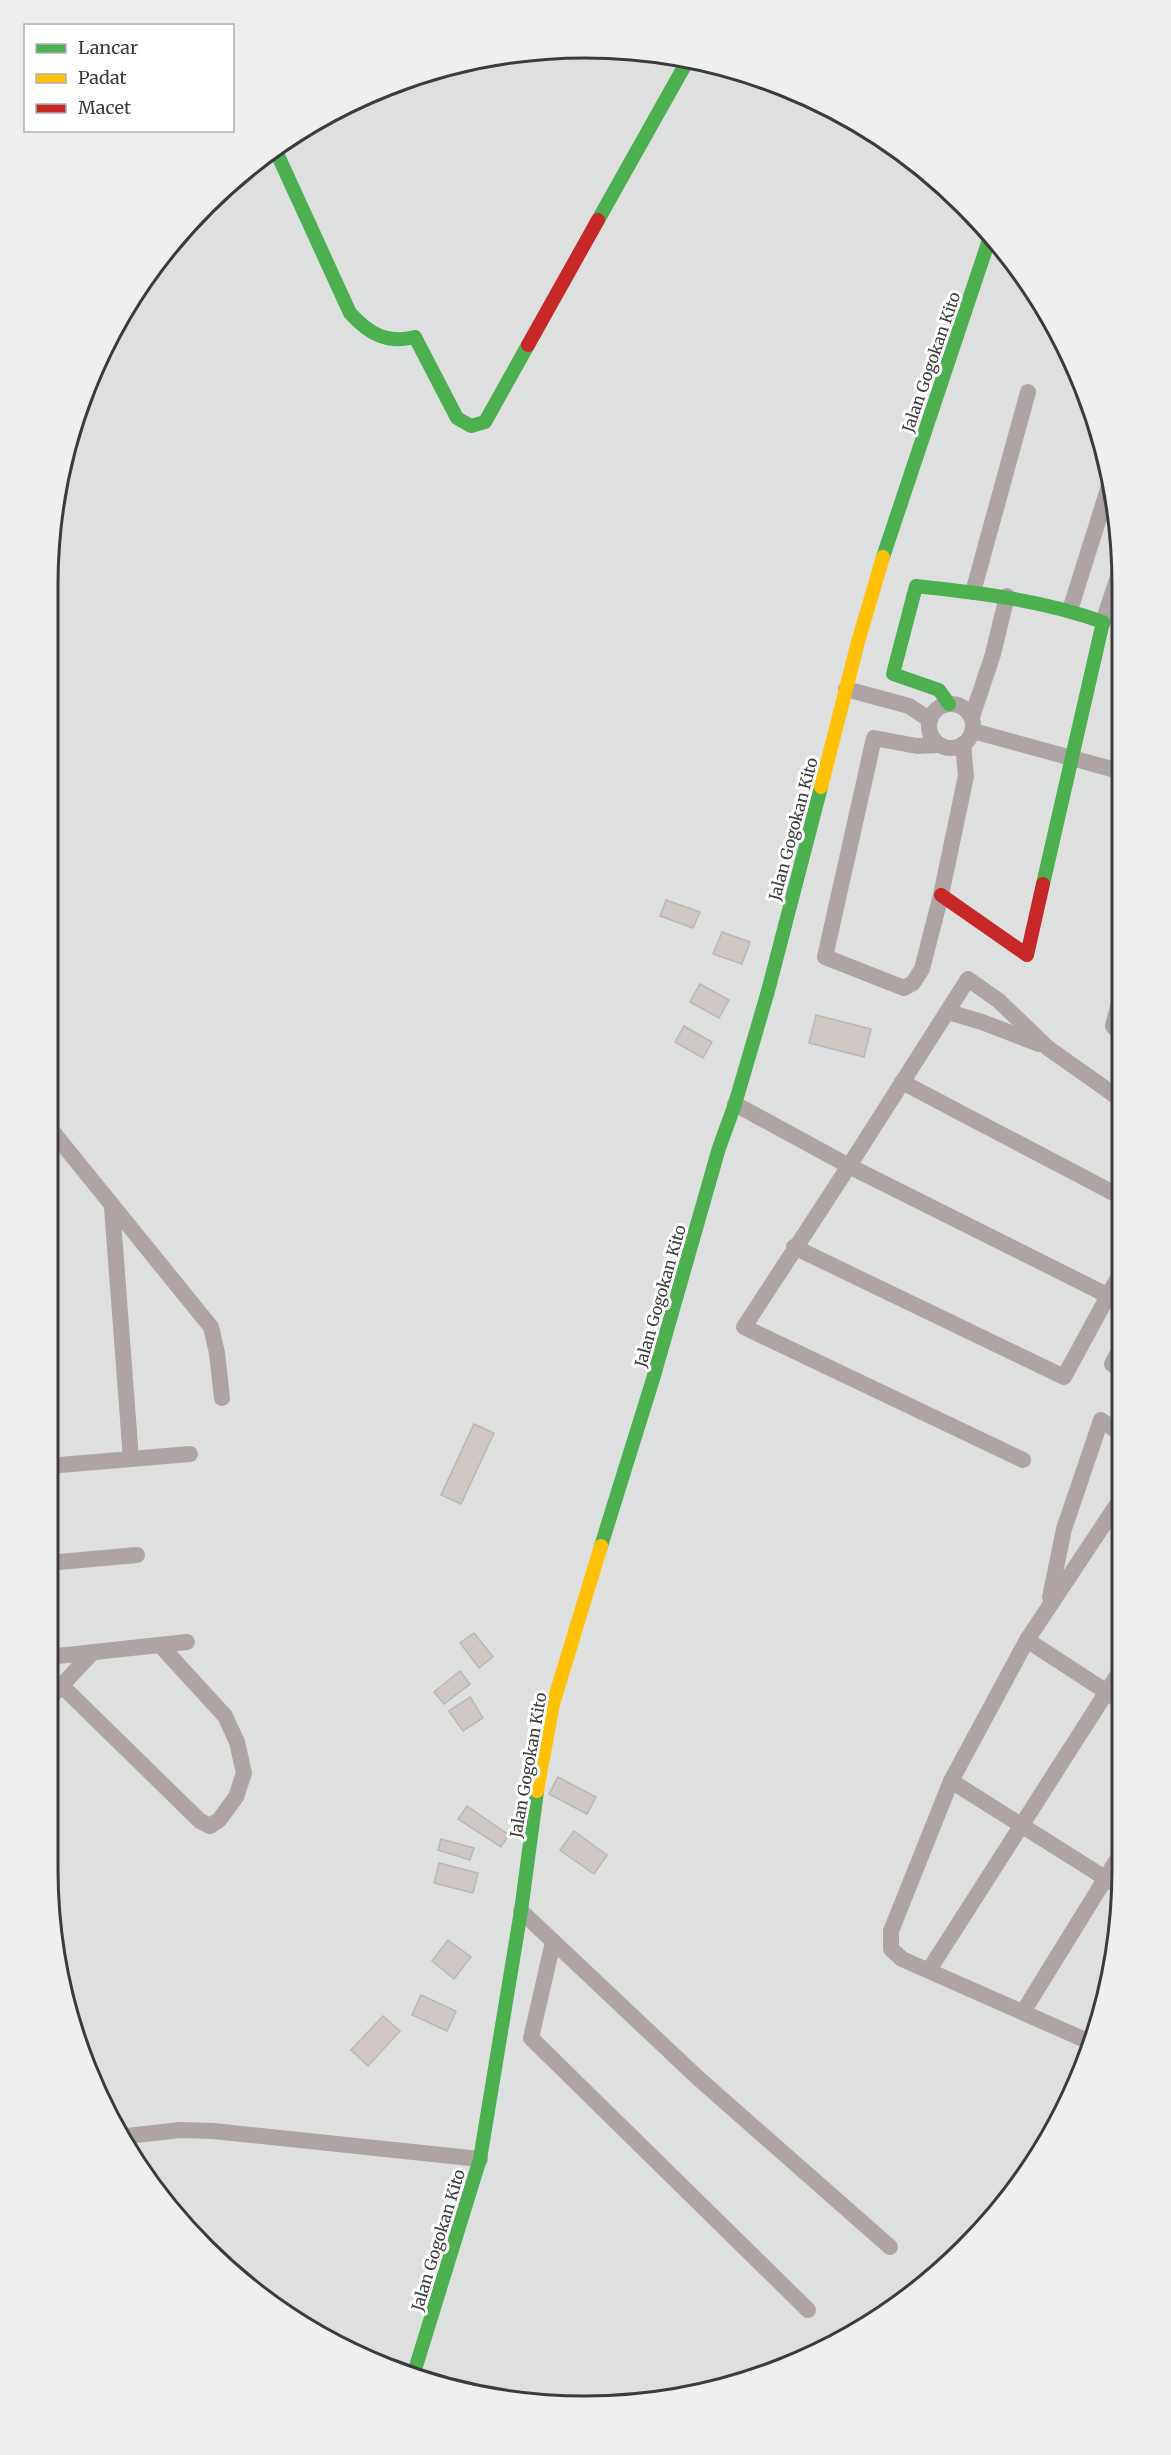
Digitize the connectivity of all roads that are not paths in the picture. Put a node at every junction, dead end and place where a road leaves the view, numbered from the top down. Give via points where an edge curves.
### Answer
1 (682, 68) edge
2 (278, 158) edge
3 (990, 247) edge
4 (1029, 392) dead end
5 (1105, 499) edge
6 (973, 592) junction
7 (1112, 595) edge
8 (1007, 596) junction
9 (1070, 610) junction
10 (1103, 622) junction
11 (846, 689) junction
12 (950, 704) junction
13 (930, 720) junction
14 (969, 731) junction
15 (940, 745) junction
16 (1072, 756) junction
17 (1112, 769) edge
18 (941, 895) junction
19 (948, 1012) junction
20 (1048, 1048) junction
21 (902, 1082) junction
22 (1112, 1093) edge
23 (735, 1104) junction
24 (59, 1140) edge
25 (849, 1166) junction
26 (1112, 1192) edge
27 (112, 1207) junction
28 (794, 1248) junction
29 (1112, 1298) edge
30 (1112, 1304) edge
31 (222, 1398) dead end
32 (1112, 1427) edge
33 (190, 1454) dead end
34 (131, 1459) junction
35 (1023, 1460) dead end
36 (59, 1465) edge
37 (1112, 1512) edge
38 (137, 1554) dead end
39 (59, 1562) edge
40 (1049, 1606) junction
41 (1027, 1640) junction
42 (187, 1642) dead end
43 (160, 1645) junction
44 (92, 1653) junction
45 (59, 1656) edge
46 (1112, 1684) edge
47 (62, 1686) junction
48 (59, 1689) edge
49 (1107, 1692) junction
50 (1112, 1695) edge
51 (951, 1781) junction
52 (1022, 1824) junction
53 (1112, 1868) edge
54 (1106, 1878) junction
55 (1112, 1882) edge
56 (521, 1911) junction
57 (553, 1942) junction
58 (929, 1970) junction
59 (1023, 2012) junction
60 (1085, 2040) edge
61 (131, 2136) edge
62 (480, 2159) junction
63 (890, 2247) dead end
64 (808, 2310) dead end
65 (415, 2369) edge

1 - 2 street via 485,422 471,426 457,418 415,337 400,342 383,338 364,330 350,313
3 - 11 street, Jalan Gogokan Kito via 886,546
4 - 6 street
5 - 9 street
6 - 8 street
6 - 12 street via 916,586 893,674 939,690
7 - 10 street
8 - 9 street
8 - 14 street
9 - 10 street
10 - 16 street
11 - 13 street via 909,706
11 - 23 street, Jalan Gogokan Kito
12 - 13 street via 936,709
12 - 14 street via 963,707
13 - 15 street via 930,732
14 - 15 street via 947,748
14 - 16 street
14 - 18 street via 966,776
15 - 18 street via 917,746 874,738 825,957 894,985 910,986 922,969
16 - 17 street
16 - 18 street via 1027,955
19 - 20 street
19 - 20 street via 968,979 999,1001
19 - 21 street
20 - 22 street
21 - 25 street
21 - 26 street
23 - 25 street
23 - 56 street, Jalan Gogokan Kito via 553,1704
24 - 27 street
25 - 28 street
25 - 29 street
27 - 31 street via 211,1327
27 - 34 street
28 - 30 street via 1065,1377
28 - 35 street via 744,1327
32 - 40 street via 1101,1420 1064,1529
33 - 34 street
34 - 36 street
37 - 40 street
38 - 39 street
40 - 41 street
41 - 49 street
41 - 51 street
42 - 43 street
43 - 44 street
43 - 47 street via 225,1716 237,1742 244,1773 236,1797 210,1826 200,1821
44 - 45 street
44 - 47 street
46 - 49 street
47 - 48 street
49 - 50 street
49 - 52 street
51 - 52 street
51 - 58 street via 891,1932 891,1949 902,1959
52 - 54 street
52 - 58 street
53 - 54 street
54 - 55 street
54 - 59 street
56 - 57 street
56 - 62 street, Jalan Gogokan Kito
57 - 63 street via 698,2078
57 - 64 street via 531,2038
58 - 59 street
59 - 60 street
61 - 62 street via 213,2131
62 - 65 street, Jalan Gogokan Kito

